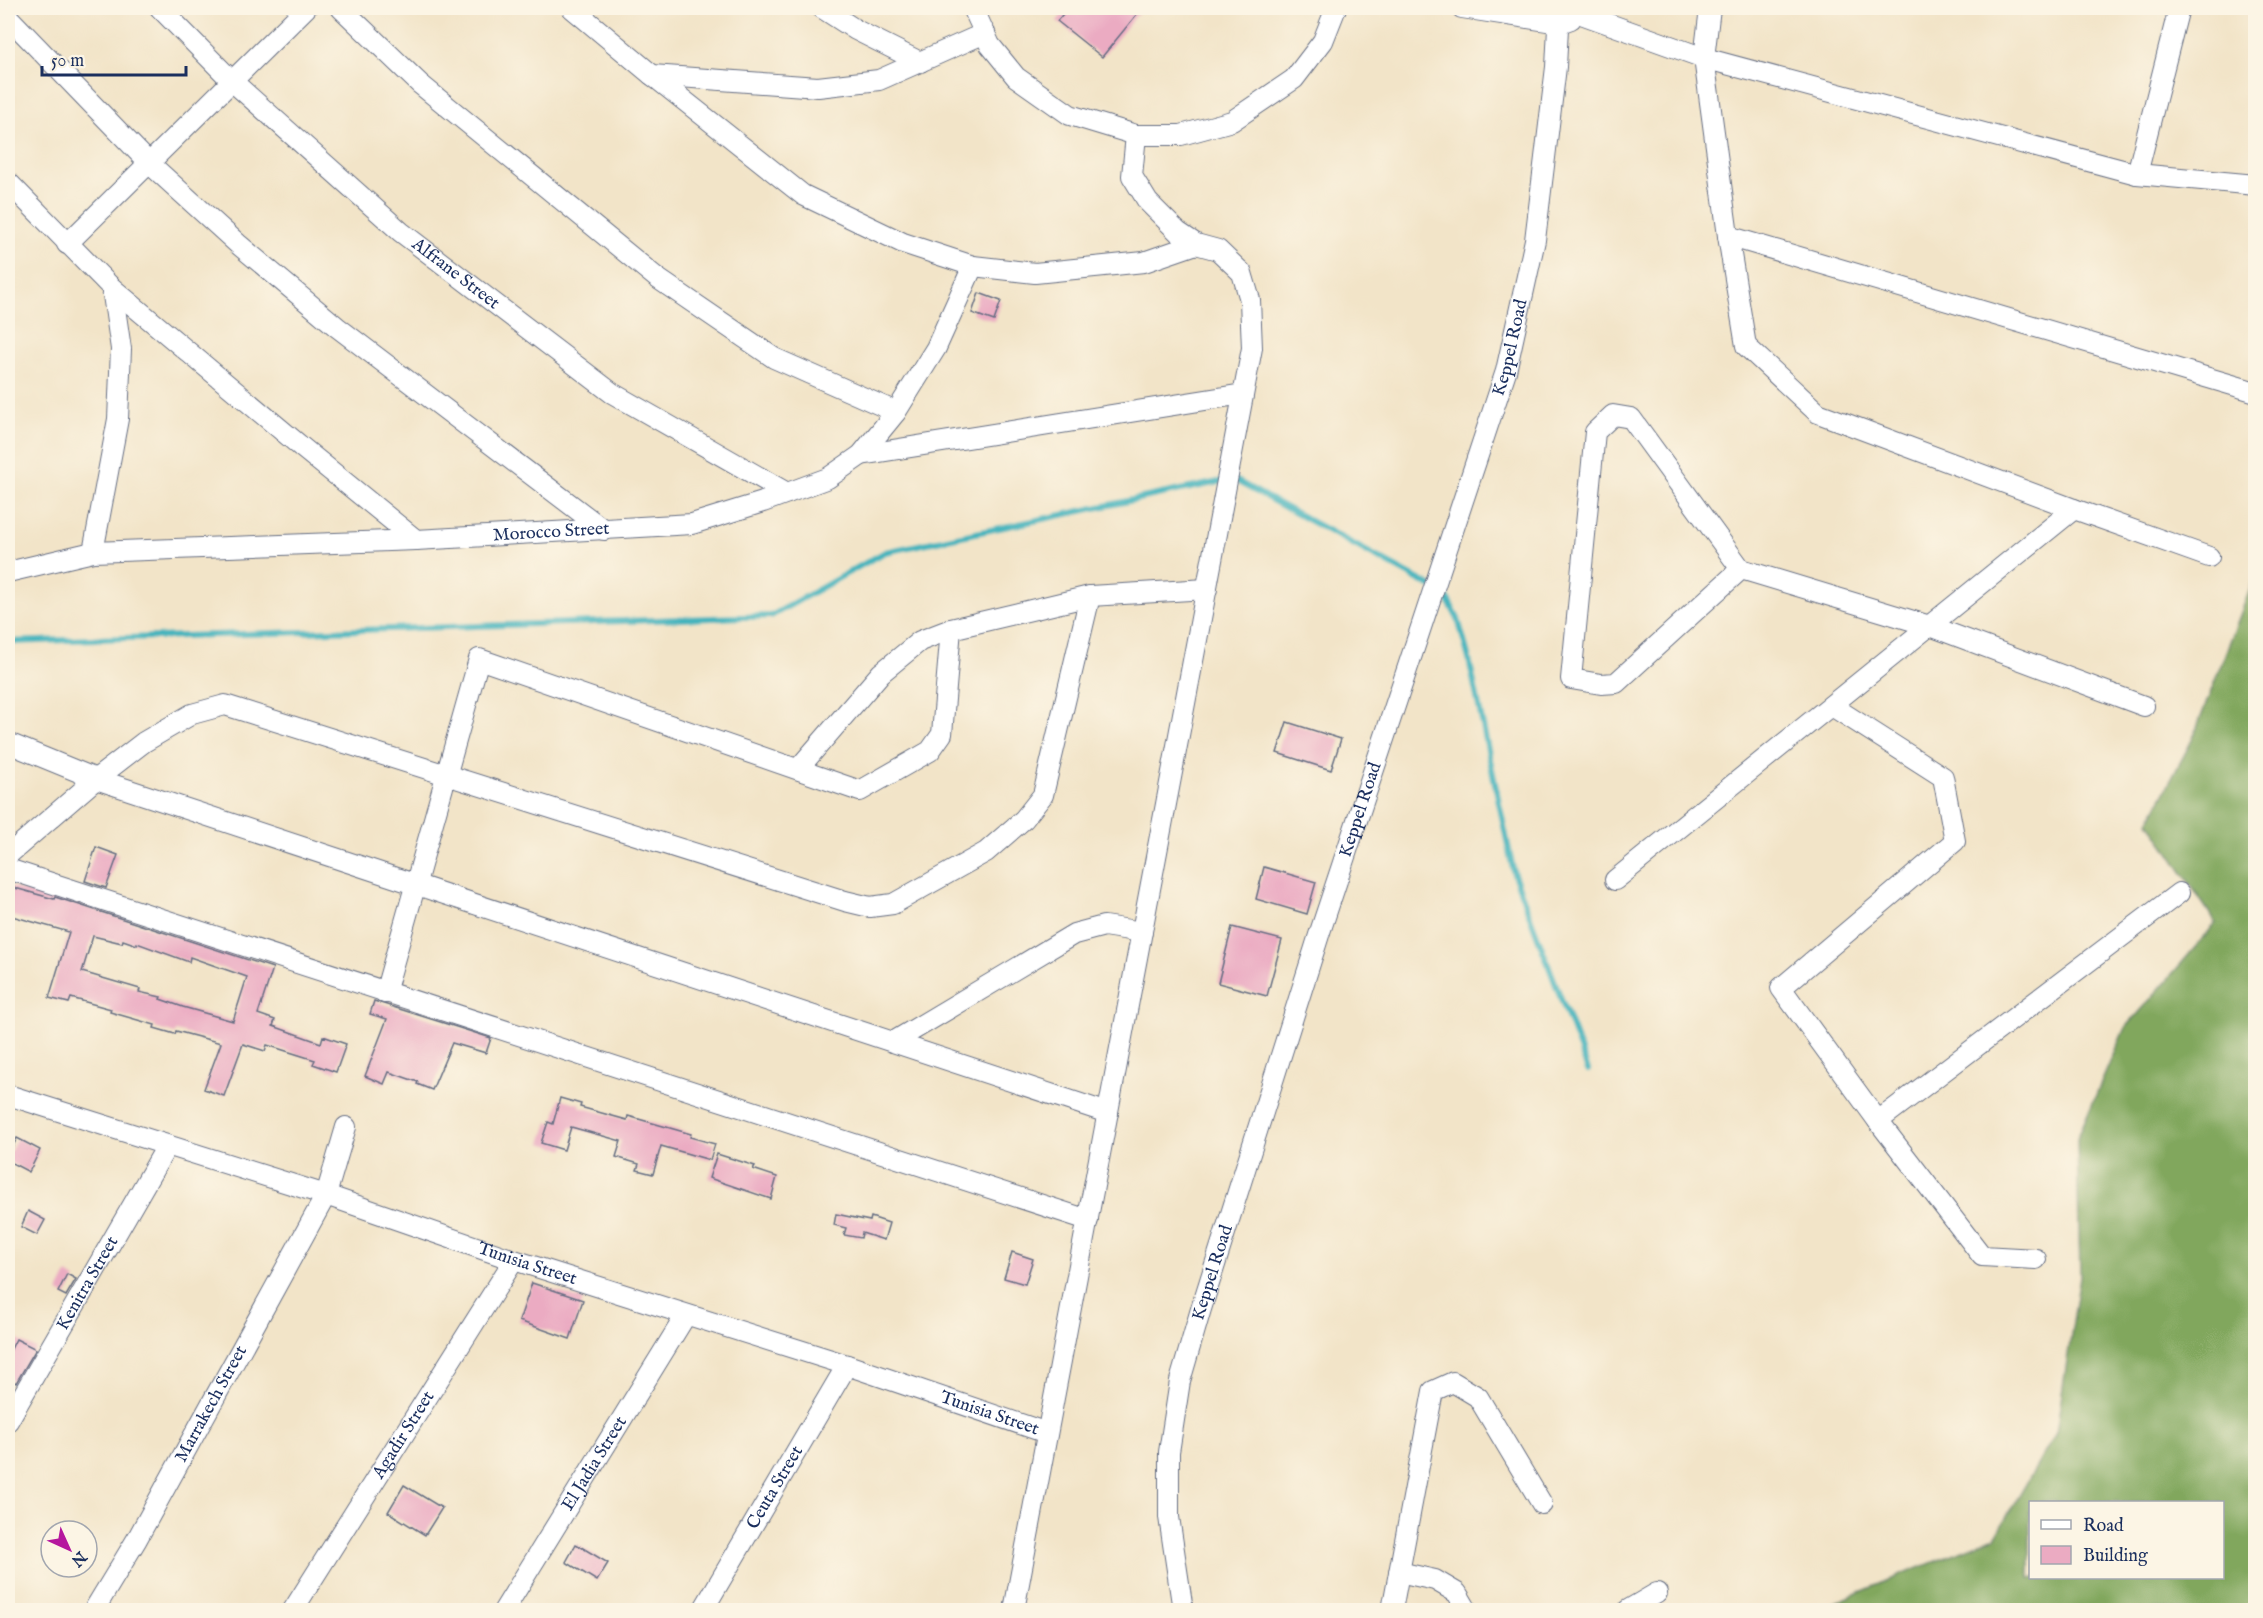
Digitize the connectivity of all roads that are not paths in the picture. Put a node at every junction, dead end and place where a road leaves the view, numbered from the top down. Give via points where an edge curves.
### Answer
1 (160, 8) edge
2 (306, 8) edge
3 (341, 8) edge
4 (572, 8) edge
5 (822, 8) edge
6 (973, 8) edge
7 (1336, 8) edge
8 (1462, 8) edge
9 (1710, 8) edge
10 (2179, 8) edge
11 (1579, 11) edge
12 (1559, 15) edge
13 (8, 17) edge
14 (985, 33) junction
15 (1704, 58) junction
16 (920, 62) junction
17 (652, 75) junction
18 (232, 81) junction
19 (1136, 135) junction
20 (149, 163) junction
21 (2137, 174) junction
22 (8, 183) edge
23 (2256, 185) edge
24 (1728, 236) junction
25 (1196, 243) junction
26 (67, 244) junction
27 (973, 266) junction
28 (112, 288) junction
29 (2256, 392) edge
30 (1243, 394) junction
31 (896, 412) junction
32 (861, 455) junction
33 (787, 493) junction
34 (2074, 509) junction
35 (604, 530) junction
36 (416, 540) junction
37 (93, 552) junction
38 (2209, 557) dead end
39 (1741, 569) junction
40 (8, 572) edge
41 (1207, 589) junction
42 (1090, 596) junction
43 (1930, 626) junction
44 (951, 629) junction
45 (1832, 706) junction
46 (2145, 706) dead end
47 (8, 743) edge
48 (798, 770) junction
49 (447, 776) junction
50 (96, 779) junction
51 (8, 855) edge
52 (8, 869) edge
53 (1615, 880) dead end
54 (416, 885) junction
55 (2179, 893) dead end
56 (1142, 932) junction
57 (385, 993) junction
58 (893, 1042) junction
59 (8, 1095) edge
60 (1108, 1113) junction
61 (1878, 1121) junction
62 (346, 1127) dead end
63 (167, 1146) junction
64 (326, 1195) junction
65 (1088, 1220) junction
66 (2036, 1259) dead end
67 (514, 1260) junction
68 (686, 1316) junction
69 (848, 1365) junction
70 (8, 1422) edge
71 (1047, 1433) junction
72 (1542, 1504) dead end
73 (1399, 1572) junction
74 (1657, 1593) dead end
75 (94, 1611) edge
76 (293, 1611) edge
77 (504, 1611) edge
78 (703, 1611) edge
79 (1014, 1611) edge
80 (1183, 1611) edge
81 (1392, 1611) edge
82 (1467, 1611) edge
83 (1628, 1611) edge

1 - 18 street, Alfrane Street
2 - 18 street
3 - 31 street via 420,84 657,278 774,358
4 - 17 street
5 - 16 street
6 - 14 street
7 - 19 street via 1323,41 1294,79 1232,121 1181,135
8 - 12 street
9 - 15 street
10 - 21 street
11 - 12 street
11 - 15 street
12 - 80 street, Keppel Road via 1545,171 1506,371 1315,946 1180,1382 1169,1452 1169,1517
13 - 20 street
14 - 16 street
14 - 19 street via 1016,76 1070,116
15 - 21 street
15 - 24 street
16 - 17 street via 879,80 818,87
17 - 27 street via 803,195 903,243
18 - 20 street
18 - 33 street, Alfrane Street via 401,232 612,393
19 - 25 street via 1132,176 1148,202 1178,232
20 - 26 street
20 - 35 street via 337,327
21 - 23 street
22 - 26 street
24 - 29 street
24 - 34 street via 1746,346 1818,413
25 - 27 street via 1144,262 1035,273
25 - 30 street via 1218,250 1242,273 1250,300 1252,348
26 - 28 street
27 - 31 street, Morocco Street via 936,348
28 - 36 street
28 - 37 street via 121,350 118,419
30 - 32 street
30 - 41 street
31 - 32 street, Morocco Street
32 - 33 street, Morocco Street via 828,478
33 - 35 street, Morocco Street via 692,524
34 - 38 street
34 - 43 street
35 - 36 street, Morocco Street
36 - 37 street, Morocco Street
37 - 40 street, Morocco Street
39 - 39 street via 1631,418 1612,415 1595,432 1571,679 1617,683
39 - 43 street
41 - 42 street
41 - 56 street
42 - 44 street
42 - 49 street via 1043,795 1024,819 986,852 893,904 870,907 845,901
43 - 45 street
43 - 46 street
44 - 48 street via 920,641 881,673
44 - 48 street via 942,734 930,751 860,791
45 - 53 street
45 - 61 street via 1943,777 1955,841 1781,988
47 - 50 street
48 - 49 street via 479,659
49 - 50 street via 225,705 192,714 144,742
49 - 54 street
50 - 51 street
50 - 54 street
52 - 57 street
54 - 57 street
54 - 58 street
55 - 61 street
56 - 58 street via 1104,926 1074,933
56 - 60 street
57 - 65 street
58 - 60 street
59 - 63 street, Tunisia Street
60 - 65 street
61 - 66 street via 1982,1256
62 - 64 street, Marrakech Street
63 - 64 street, Tunisia Street
63 - 70 street, Kenitra Street
64 - 67 street, Tunisia Street
64 - 75 street, Marrakech Street
65 - 71 street
67 - 68 street, Tunisia Street
67 - 76 street, Agadir Street
68 - 69 street, Tunisia Street
68 - 77 street, El Jadia Street
69 - 71 street, Tunisia Street
69 - 78 street, Ceuta Street
71 - 79 street
72 - 73 street via 1478,1397 1454,1382 1433,1391
73 - 81 street
73 - 82 street via 1435,1580 1457,1593
74 - 83 street

